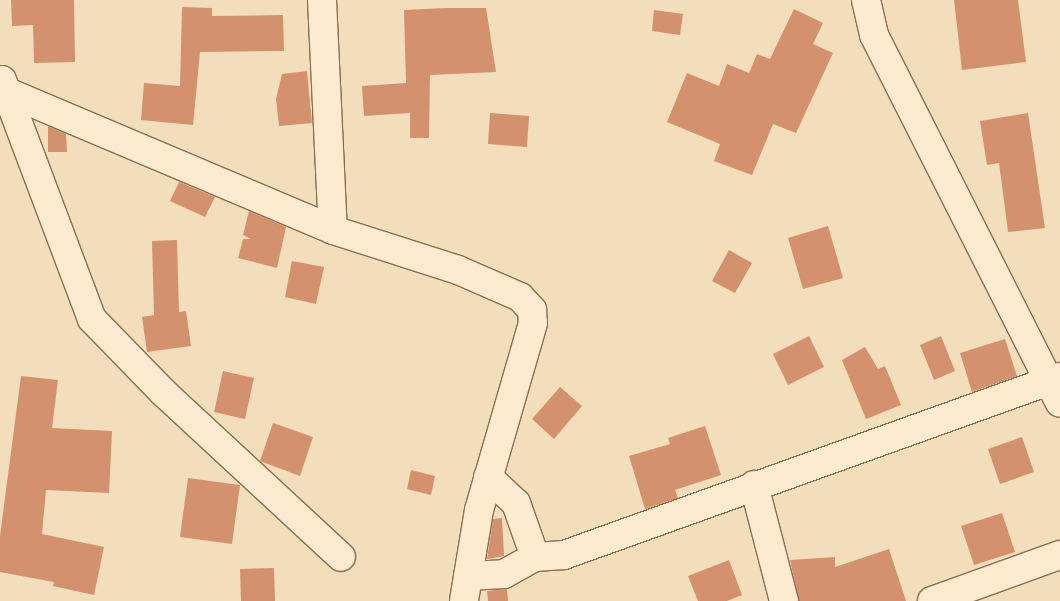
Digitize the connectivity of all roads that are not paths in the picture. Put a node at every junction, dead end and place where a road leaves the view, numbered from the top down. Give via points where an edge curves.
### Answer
1 (322, 0) edge
2 (866, 0) edge
3 (3, 83) edge
4 (333, 230) junction
5 (1057, 386) edge
6 (488, 477) junction
7 (754, 485) junction
8 (1060, 555) edge
9 (536, 556) junction
10 (341, 557) dead end
11 (466, 588) edge
12 (784, 601) edge
13 (932, 601) edge

1 - 4 street
2 - 5 street via 874,35
3 - 4 street
3 - 10 street via 92,319 164,393
4 - 6 street via 502,288 532,310 533,323
5 - 7 street
6 - 9 street via 516,503
6 - 11 street
7 - 9 street via 564,554
7 - 12 street
8 - 13 street
9 - 11 street via 504,574

